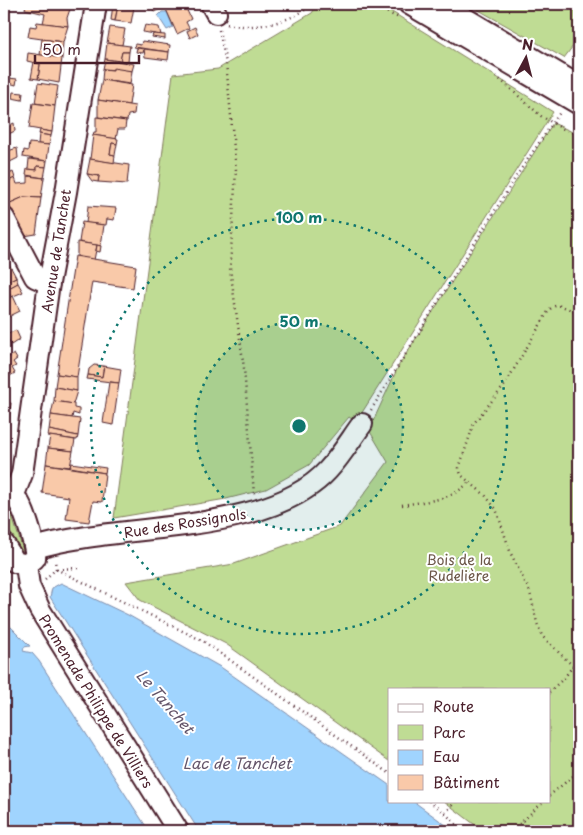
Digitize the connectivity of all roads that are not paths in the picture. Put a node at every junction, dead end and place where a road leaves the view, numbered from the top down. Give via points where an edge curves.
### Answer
1 (96, 4) edge
2 (441, 4) edge
3 (406, 12) edge
4 (576, 88) edge
5 (4, 218) edge
6 (48, 283) junction
7 (362, 424) road end
8 (8, 496) edge
9 (4, 544) edge
10 (30, 557) junction
11 (178, 831) edge

1 - 6 street, Avenue de Tanchet
2 - 4 street
3 - 4 street
5 - 6 street via 35,277
6 - 8 street, Avenue de Tanchet via 23,467
7 - 10 street, Rue des Rossignols via 328,471 310,486 260,509 212,520 96,537
8 - 10 street, Promenade Philippe de Villiers via 19,502
9 - 10 street via 12,560
10 - 11 street, Promenade Philippe de Villiers via 29,586 40,610

